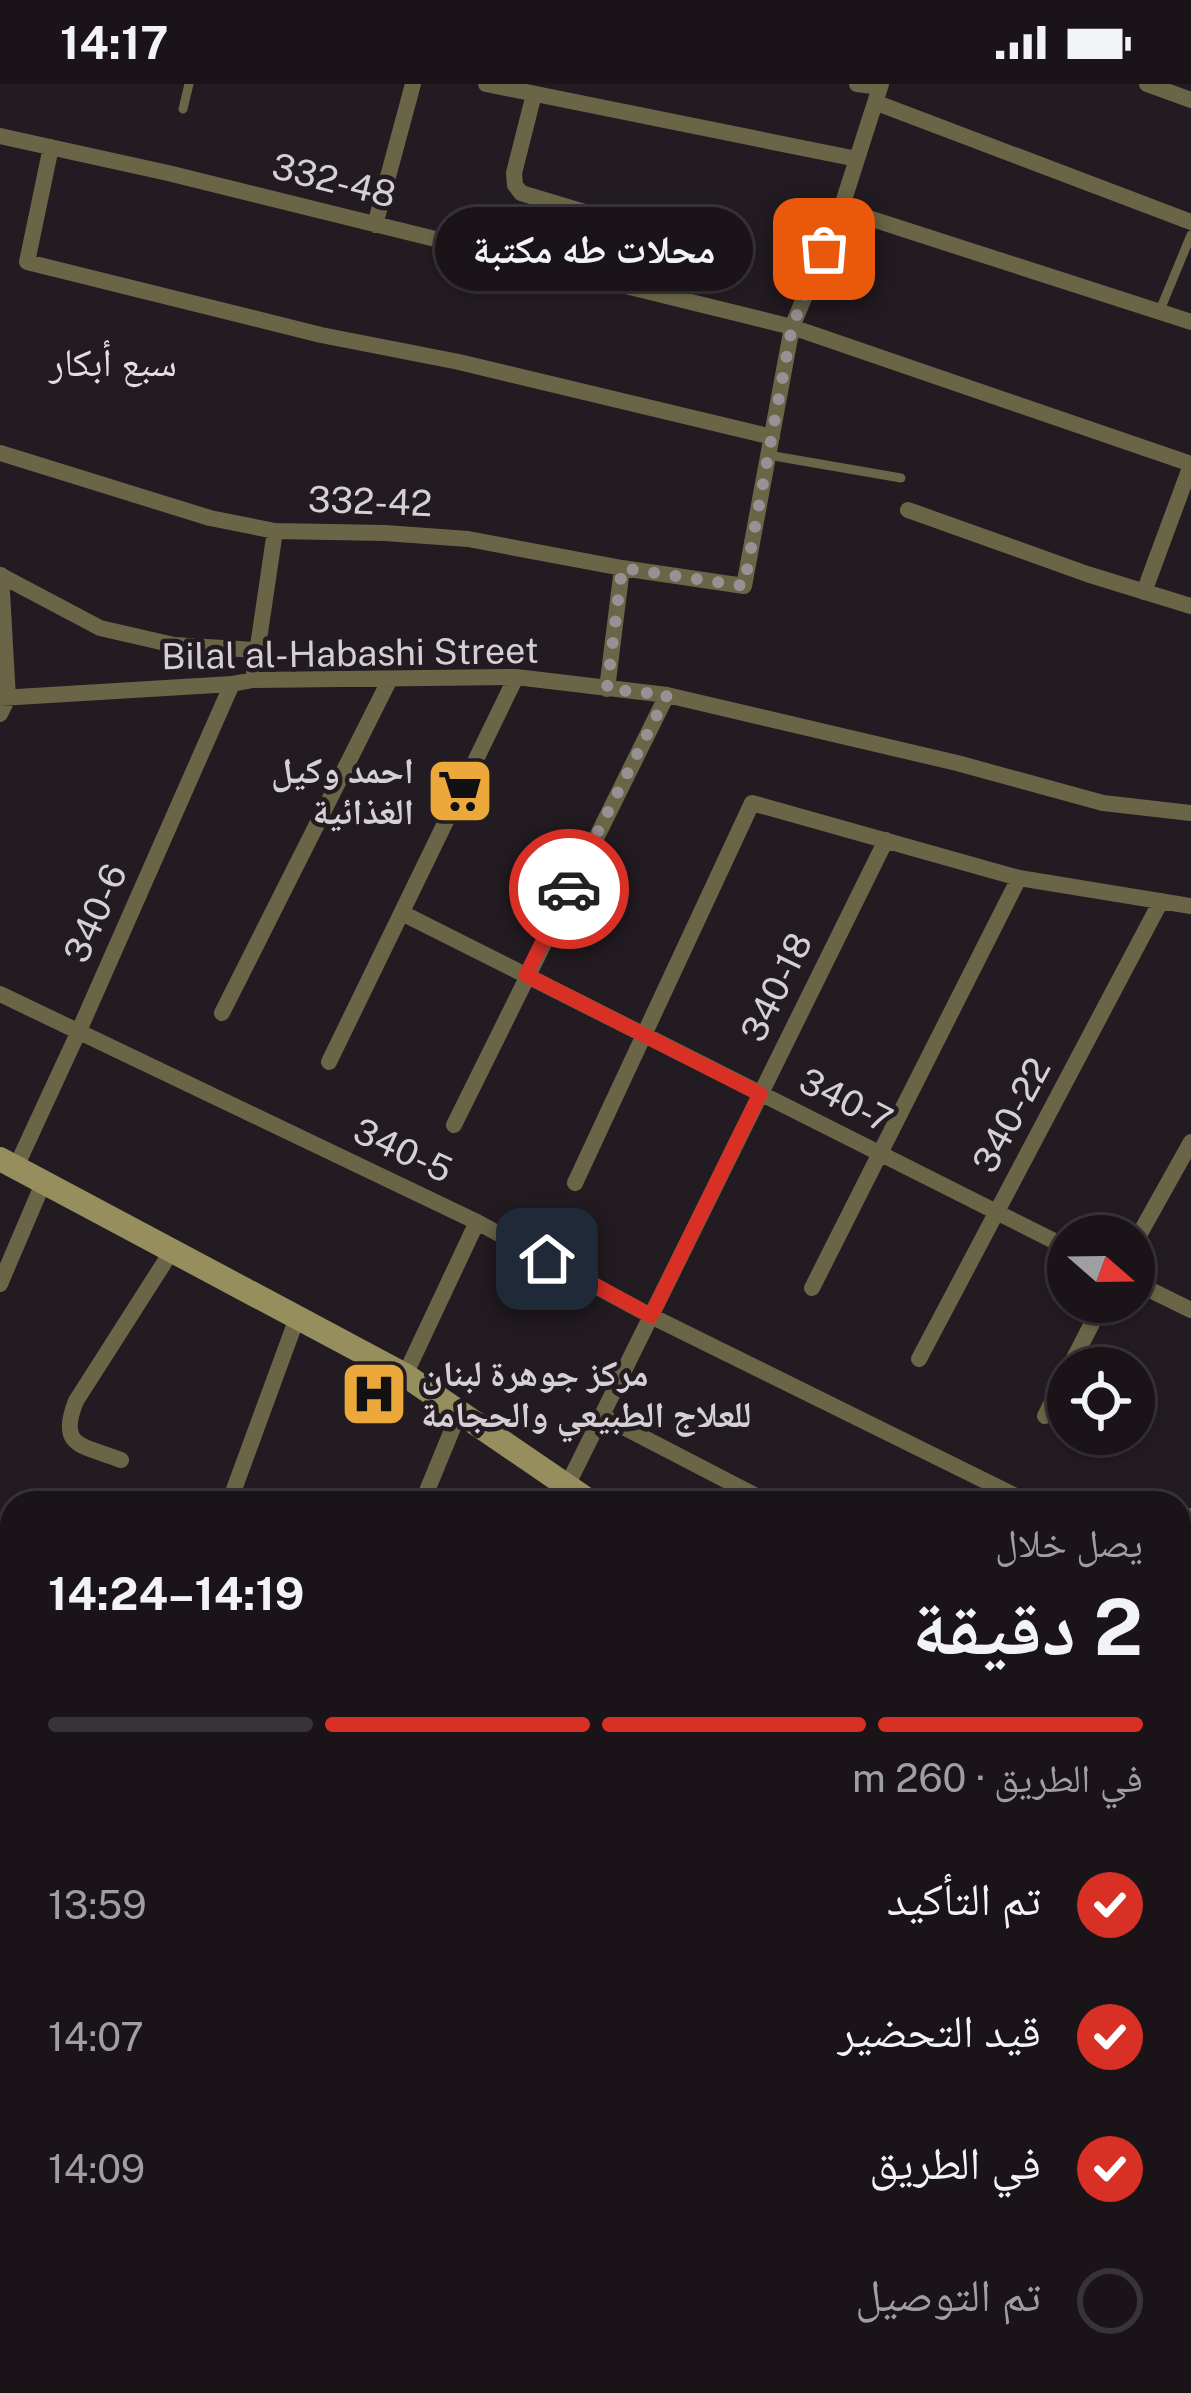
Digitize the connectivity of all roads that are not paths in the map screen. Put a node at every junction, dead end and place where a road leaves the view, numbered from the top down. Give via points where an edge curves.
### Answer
1 (189, 84) edge
2 (413, 84) edge
3 (486, 84) edge
4 (857, 84) edge
5 (1147, 84) edge
6 (879, 91) edge
7 (534, 94) junction
8 (1191, 100) edge
9 (183, 110) dead end
10 (0, 136) edge
11 (51, 147) junction
12 (857, 160) junction
13 (841, 209) junction
14 (1191, 222) edge
15 (375, 225) junction
16 (1191, 235) edge
17 (671, 238) dead end
18 (1160, 310) junction
19 (1191, 322) edge
20 (792, 327) junction
21 (770, 446) junction
22 (0, 453) edge
23 (1191, 464) edge
24 (901, 478) dead end
25 (908, 510) dead end
26 (275, 531) junction
27 (622, 568) junction
28 (0, 575) edge
29 (1144, 592) junction
30 (1191, 605) edge
31 (257, 650) junction
32 (516, 677) junction
33 (390, 679) junction
34 (254, 680) junction
35 (232, 684) junction
36 (607, 689) junction
37 (667, 695) junction
38 (2, 703) edge
39 (1191, 813) edge
40 (886, 840) junction
41 (1018, 878) junction
42 (1161, 901) junction
43 (1191, 906) edge
44 (402, 913) junction
45 (526, 975) junction
46 (0, 994) edge
47 (222, 1013) dead end
48 (78, 1033) junction
49 (646, 1036) junction
50 (328, 1062) dead end
51 (760, 1094) junction
52 (454, 1126) dead end
53 (1191, 1142) edge
54 (880, 1154) junction
55 (8, 1163) edge
56 (44, 1181) junction
57 (575, 1183) dead end
58 (997, 1212) junction
59 (1150, 1215) edge
60 (477, 1222) junction
61 (1047, 1237) edge
62 (173, 1249) junction
63 (0, 1284) edge
64 (812, 1288) dead end
65 (1155, 1292) edge
66 (1191, 1310) edge
67 (651, 1316) junction
68 (297, 1318) junction
69 (919, 1359) dead end
70 (406, 1376) junction
71 (1047, 1411) edge
72 (459, 1413) junction
73 (1045, 1415) dead end
74 (602, 1416) junction
75 (121, 1460) dead end
76 (567, 1486) junction
77 (234, 1491) edge
78 (427, 1491) edge
79 (574, 1491) edge
80 (747, 1491) edge
81 (1006, 1491) edge

1 - 9 lane
2 - 15 street
3 - 7 street
4 - 6 street
5 - 8 street
6 - 12 street
6 - 14 street
7 - 12 street
7 - 17 street via 514,173 521,193
10 - 11 street, 332-48
11 - 15 street, 332-48
11 - 21 street via 27,262 459,362
12 - 13 street
13 - 18 street
13 - 20 street
15 - 20 street, 332-48
16 - 18 lane
18 - 19 street
20 - 21 street
20 - 23 street, 332-48
21 - 24 lane
21 - 27 street, 332-42 via 744,586
22 - 26 street, 332-42
23 - 29 street
25 - 29 street
26 - 27 street, 332-42 via 468,539
26 - 31 street
27 - 36 street
28 - 31 street via 100,628 174,645
28 - 38 street
29 - 30 street
31 - 34 street
32 - 33 street, Bilal al-Habashi Street
32 - 36 street, Bilal al-Habashi Street
32 - 44 street
33 - 34 street, Bilal al-Habashi Street
33 - 47 street
34 - 35 street, Bilal al-Habashi Street
35 - 38 street, Bilal al-Habashi Street
35 - 48 street, 340-6
36 - 37 street, Bilal al-Habashi Street
37 - 39 street, Bilal al-Habashi Street via 1103,803
37 - 45 street
40 - 41 street
40 - 49 street via 752,803
40 - 51 street, 340-18
41 - 42 street
41 - 54 street
42 - 43 street
42 - 58 street, 340-22
44 - 45 street, 340-7
44 - 50 street
45 - 49 street, 340-7
45 - 52 street
46 - 48 street, 340-5
48 - 55 street, 340-6
48 - 60 street, 340-5
49 - 51 street, 340-7
49 - 57 street
51 - 54 street, 340-7
51 - 67 street, 340-18
53 - 59 street
54 - 58 street, 340-7
54 - 64 street
55 - 56 street
56 - 62 street
56 - 63 street
58 - 61 street, 340-7
58 - 69 street, 340-22
60 - 67 street, 340-5
60 - 70 street
62 - 68 street
62 - 75 street via 67,1424 76,1442
65 - 66 street
67 - 74 street, 340-18
67 - 81 street, 340-5
68 - 70 street
68 - 77 street
70 - 72 street
71 - 73 street
72 - 76 street
72 - 78 street
74 - 76 street, 340-18
74 - 80 street
76 - 79 street

